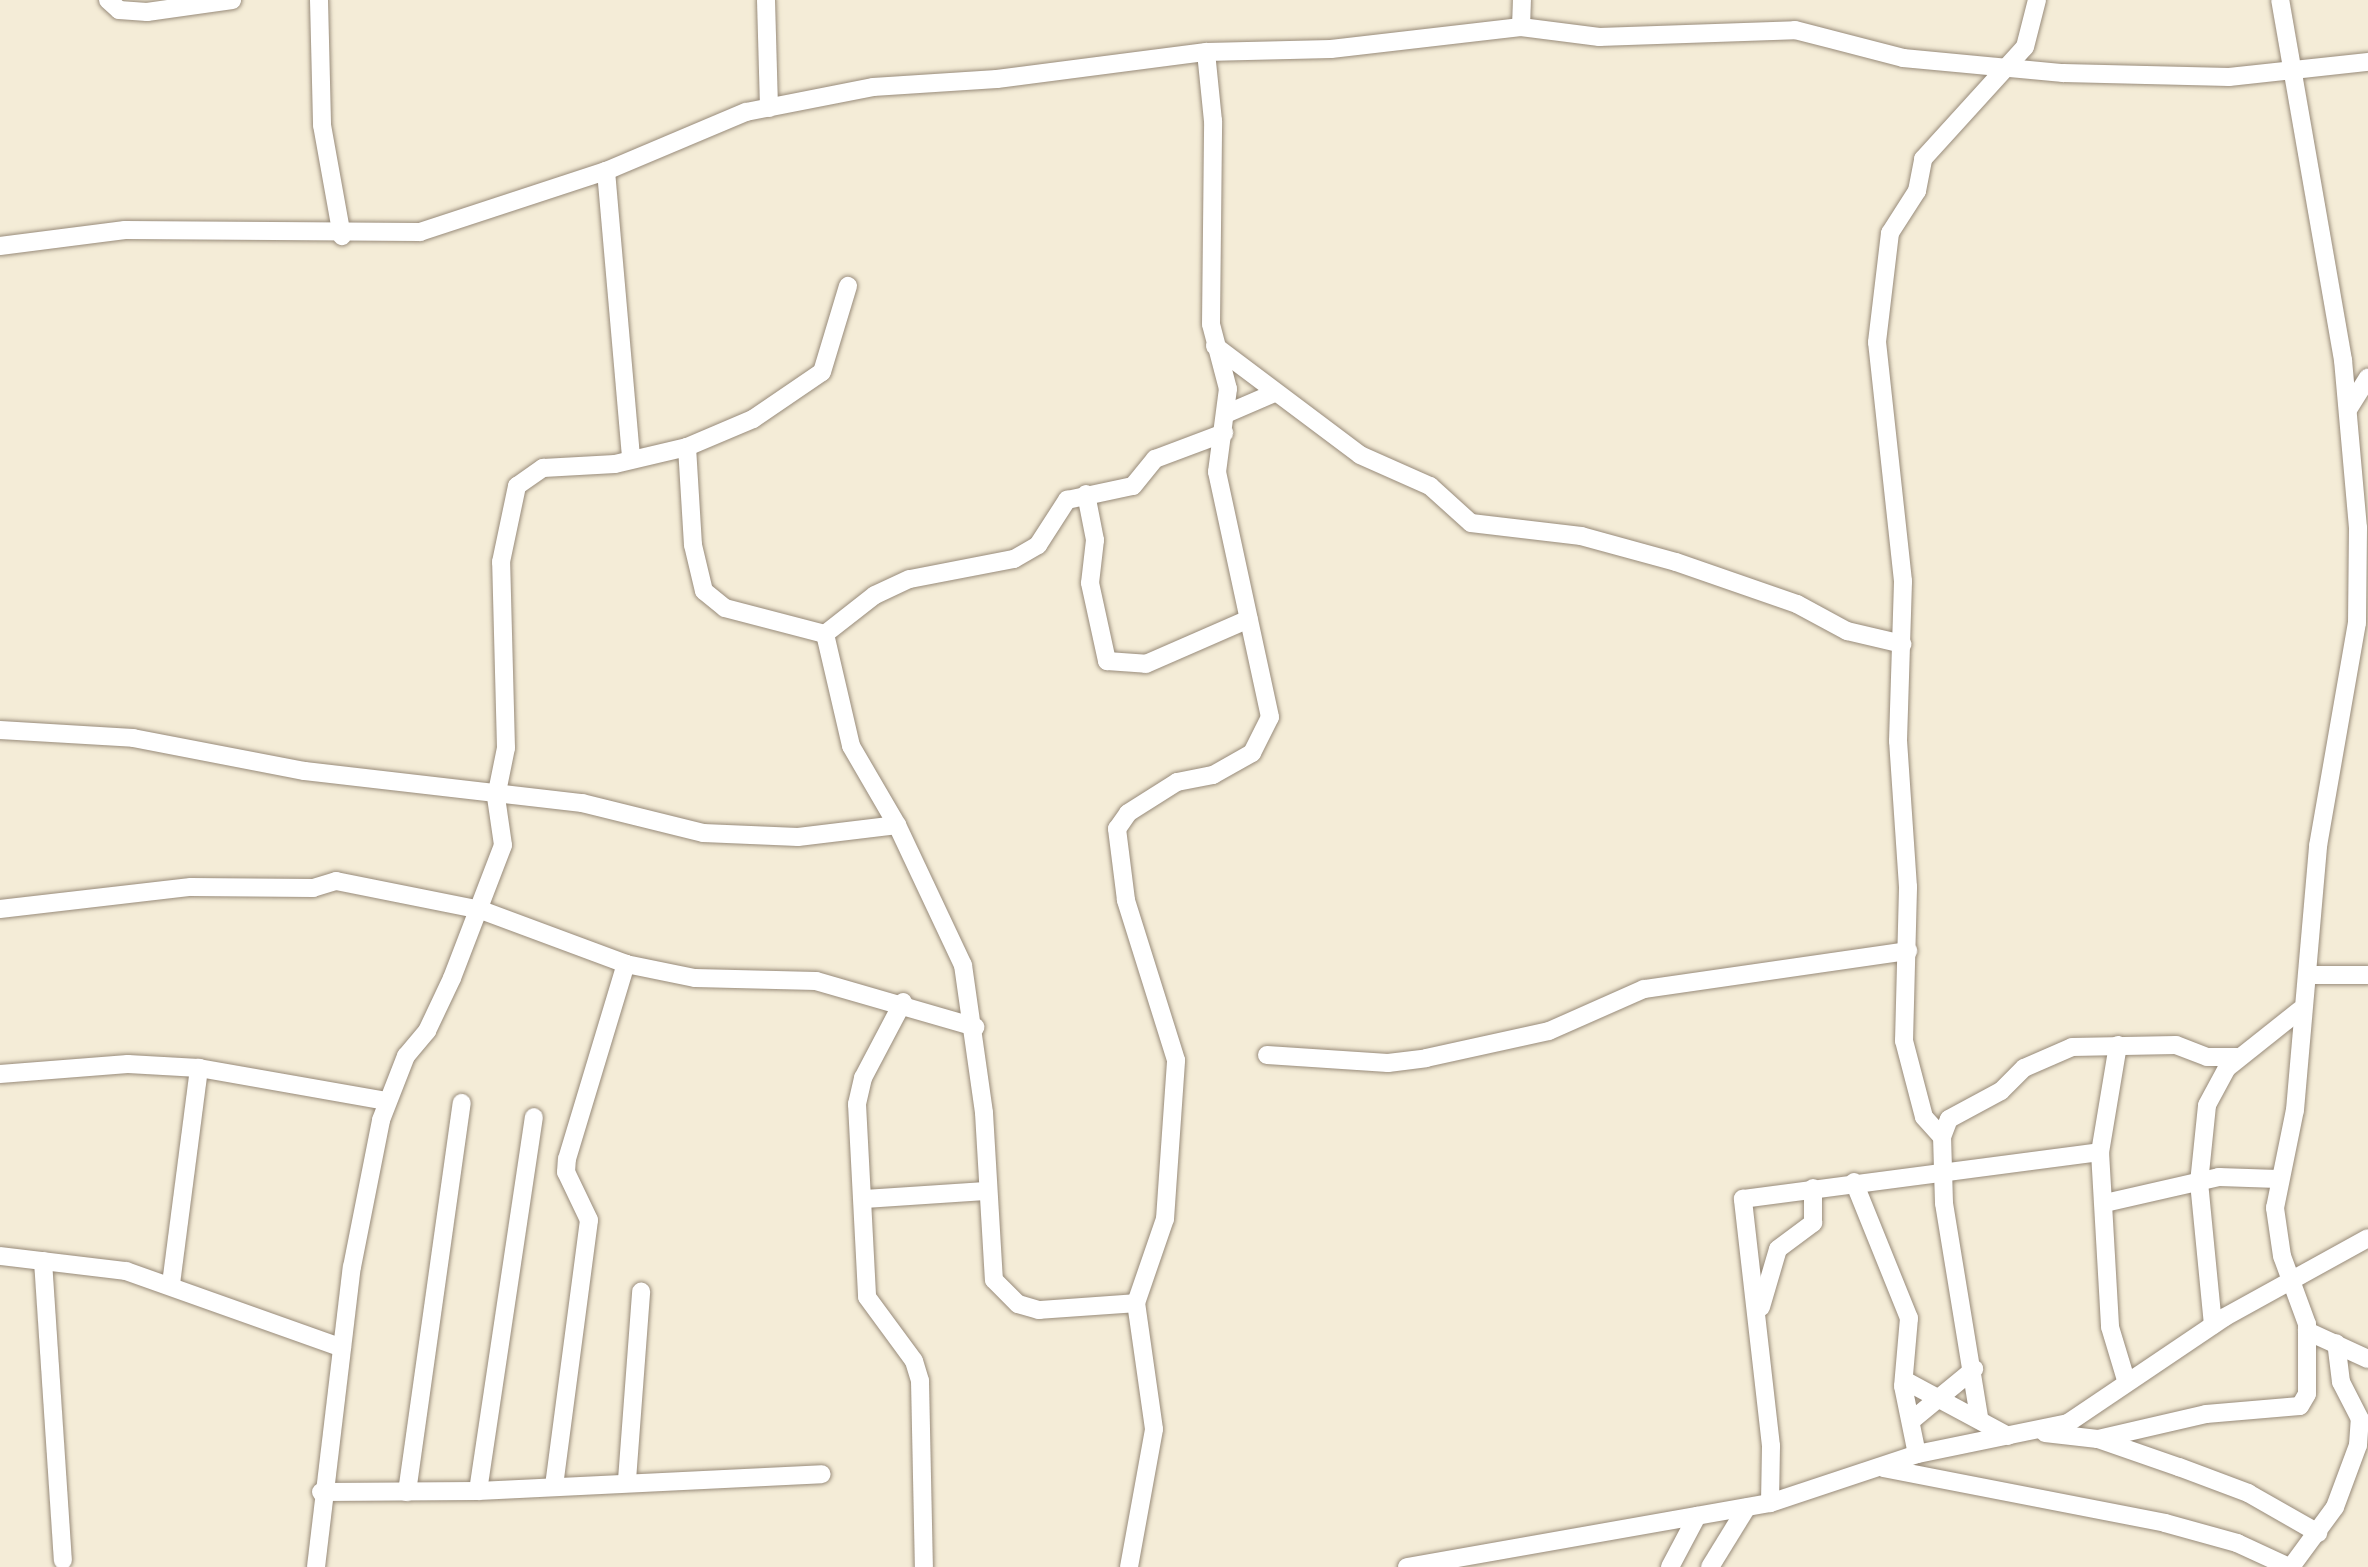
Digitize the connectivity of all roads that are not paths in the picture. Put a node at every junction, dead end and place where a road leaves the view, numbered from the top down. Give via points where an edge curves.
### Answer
1 (108, 0) edge
2 (232, 0) edge
3 (319, 0) edge
4 (766, 0) edge
5 (1522, 0) edge
6 (2037, 0) edge
7 (2280, 0) edge
8 (1521, 27) junction
9 (2025, 47) junction
10 (1206, 52) junction
11 (2368, 62) edge
12 (2006, 65) junction
13 (2037, 70) junction
14 (2287, 72) junction
15 (769, 108) junction
16 (606, 170) junction
17 (342, 236) junction
18 (0, 246) edge
19 (848, 286) dead end
20 (1215, 346) junction
21 (2368, 378) edge
22 (1272, 394) junction
23 (2349, 408) junction
24 (1228, 413) junction
25 (1224, 433) junction
26 (687, 447) junction
27 (631, 458) junction
28 (1086, 494) junction
29 (1250, 620) junction
30 (825, 634) junction
31 (1902, 644) junction
32 (0, 730) edge
33 (496, 797) junction
34 (897, 825) junction
35 (0, 909) edge
36 (481, 910) junction
37 (1908, 951) junction
38 (626, 964) junction
39 (2307, 975) junction
40 (2368, 975) edge
41 (903, 1002) junction
42 (2300, 1010) junction
43 (975, 1027) junction
44 (2264, 1043) junction
45 (2297, 1043) junction
46 (2118, 1045) junction
47 (1267, 1055) dead end
48 (2240, 1057) junction
49 (199, 1068) junction
50 (0, 1074) edge
51 (387, 1101) junction
52 (462, 1103) dead end
53 (534, 1117) dead end
54 (1942, 1137) junction
55 (2101, 1152) junction
56 (1943, 1169) junction
57 (2278, 1179) junction
58 (1854, 1182) junction
59 (2199, 1183) junction
60 (1814, 1188) junction
61 (988, 1191) junction
62 (866, 1199) junction
63 (2105, 1203) junction
64 (2368, 1238) edge
65 (0, 1256) edge
66 (43, 1261) junction
67 (2290, 1279) junction
68 (171, 1284) junction
69 (641, 1292) dead end
70 (1136, 1303) junction
71 (1758, 1321) junction
72 (2213, 1325) junction
73 (2307, 1331) junction
74 (2336, 1343) junction
75 (342, 1348) junction
76 (2368, 1359) edge
77 (1974, 1369) junction
78 (1903, 1380) junction
79 (2126, 1380) junction
80 (1940, 1398) junction
81 (1979, 1417) junction
82 (2364, 1419) edge
83 (1911, 1421) junction
84 (2033, 1432) junction
85 (2008, 1436) junction
86 (2098, 1439) junction
87 (1917, 1454) junction
88 (1883, 1468) junction
89 (822, 1474) dead end
90 (627, 1480) junction
91 (554, 1486) junction
92 (478, 1491) junction
93 (321, 1492) junction
94 (407, 1492) junction
95 (1770, 1503) junction
96 (1747, 1507) junction
97 (1697, 1516) junction
98 (2318, 1533) junction
99 (2306, 1548) junction
100 (64, 1560) dead end
101 (316, 1567) edge
102 (923, 1567) edge
103 (1129, 1567) edge
104 (1407, 1567) edge
105 (1670, 1567) edge
106 (1710, 1567) edge
107 (2290, 1567) edge
108 (2313, 1567) edge

1 - 2 street via 119,10 157,12
3 - 17 street via 322,125
4 - 15 street
5 - 8 street
6 - 9 street
7 - 14 street
8 - 10 street via 1331,50
8 - 12 street via 1599,37 1795,30 1902,58
9 - 12 street
9 - 13 street
10 - 15 street via 1051,73 873,87
10 - 20 street
11 - 14 street
12 - 13 street
12 - 31 street via 1923,159 1917,191 1888,242 1877,360 1903,581
13 - 14 street via 2229,77
14 - 23 street via 2324,244
15 - 16 street
16 - 17 street via 421,232
16 - 27 street
17 - 18 street via 125,230
19 - 26 street via 822,372 753,419
20 - 22 street
20 - 24 street via 1228,388
21 - 23 street
22 - 24 street
22 - 31 street via 1360,455 1430,486 1471,523 1581,536 1676,562 1797,604 1847,631
23 - 39 street via 2358,516 2357,623 2319,846
24 - 25 street
25 - 28 street via 1155,459 1133,486
25 - 29 street via 1217,472
26 - 27 street
26 - 30 street via 693,545 704,591 725,608
27 - 33 street via 543,468 517,486 501,562 506,748
28 - 29 street via 1095,540 1090,583 1107,661 1146,664
28 - 30 street via 1061,505 1038,545 1024,553 910,579 875,595
29 - 70 street via 1270,717 1261,743 1235,765 1177,782 1128,813 1116,829 1126,900 1176,1060 1165,1219
30 - 34 street via 851,746
31 - 37 street via 1898,773
32 - 33 street via 144,739 272,765
33 - 34 street via 582,803 703,833 798,837
33 - 36 street via 503,845
34 - 43 street via 963,965
35 - 36 street via 191,887 313,888 336,881
36 - 38 street
36 - 51 street
37 - 47 street via 1644,989 1549,1031 1426,1058 1358,1062
37 - 54 street via 1907,1071 1924,1117
38 - 41 street via 695,978 787,977
38 - 91 street via 567,1159 566,1172 589,1220
39 - 40 street
39 - 42 street
41 - 43 street
41 - 62 street via 871,1060 857,1104
42 - 44 street
42 - 45 street
43 - 61 street
44 - 45 street
44 - 48 street
45 - 57 street via 2295,1110
46 - 48 street via 2176,1045 2207,1056
46 - 54 street via 2072,1047 2024,1068 2001,1091 1959,1109
46 - 55 street
48 - 59 street via 2213,1087 2207,1105
49 - 50 street via 128,1064
49 - 51 street
49 - 68 street
51 - 75 street
52 - 94 street
53 - 92 street
54 - 56 street
55 - 56 street
55 - 63 street
56 - 58 street
56 - 77 street
57 - 59 street
57 - 67 street via 2277,1230
58 - 60 street
58 - 78 street via 1909,1318
59 - 63 street
59 - 72 street
60 - 71 street via 1813,1223 1779,1249
60 - 71 street via 1741,1202
61 - 62 street
61 - 70 street via 990,1270 1005,1295 1039,1310
62 - 102 street via 867,1297 914,1361 920,1381
63 - 79 street via 2110,1327
64 - 67 street
65 - 66 street
66 - 68 street
66 - 100 street
67 - 72 street
67 - 73 street
68 - 75 street
69 - 90 street
70 - 103 street via 1154,1429
71 - 95 street via 1771,1446
72 - 79 street
73 - 74 street
73 - 86 street via 2304,1404 2206,1414
74 - 76 street
74 - 82 street via 2341,1382
75 - 93 street
77 - 80 street
77 - 81 street
78 - 80 street
78 - 83 street
79 - 84 street via 2068,1423
80 - 81 street
80 - 83 street
81 - 85 street
82 - 98 street via 2348,1473
83 - 87 street
84 - 85 street
84 - 86 street
85 - 87 street
86 - 98 street via 2248,1493
87 - 88 street
88 - 95 street
88 - 107 street via 2165,1523 2237,1543
89 - 90 street
90 - 91 street
91 - 92 street
92 - 94 street
93 - 94 street
93 - 101 street
95 - 96 street
96 - 97 street
96 - 106 street
97 - 104 street
97 - 105 street
98 - 99 street
99 - 107 street
99 - 108 street

